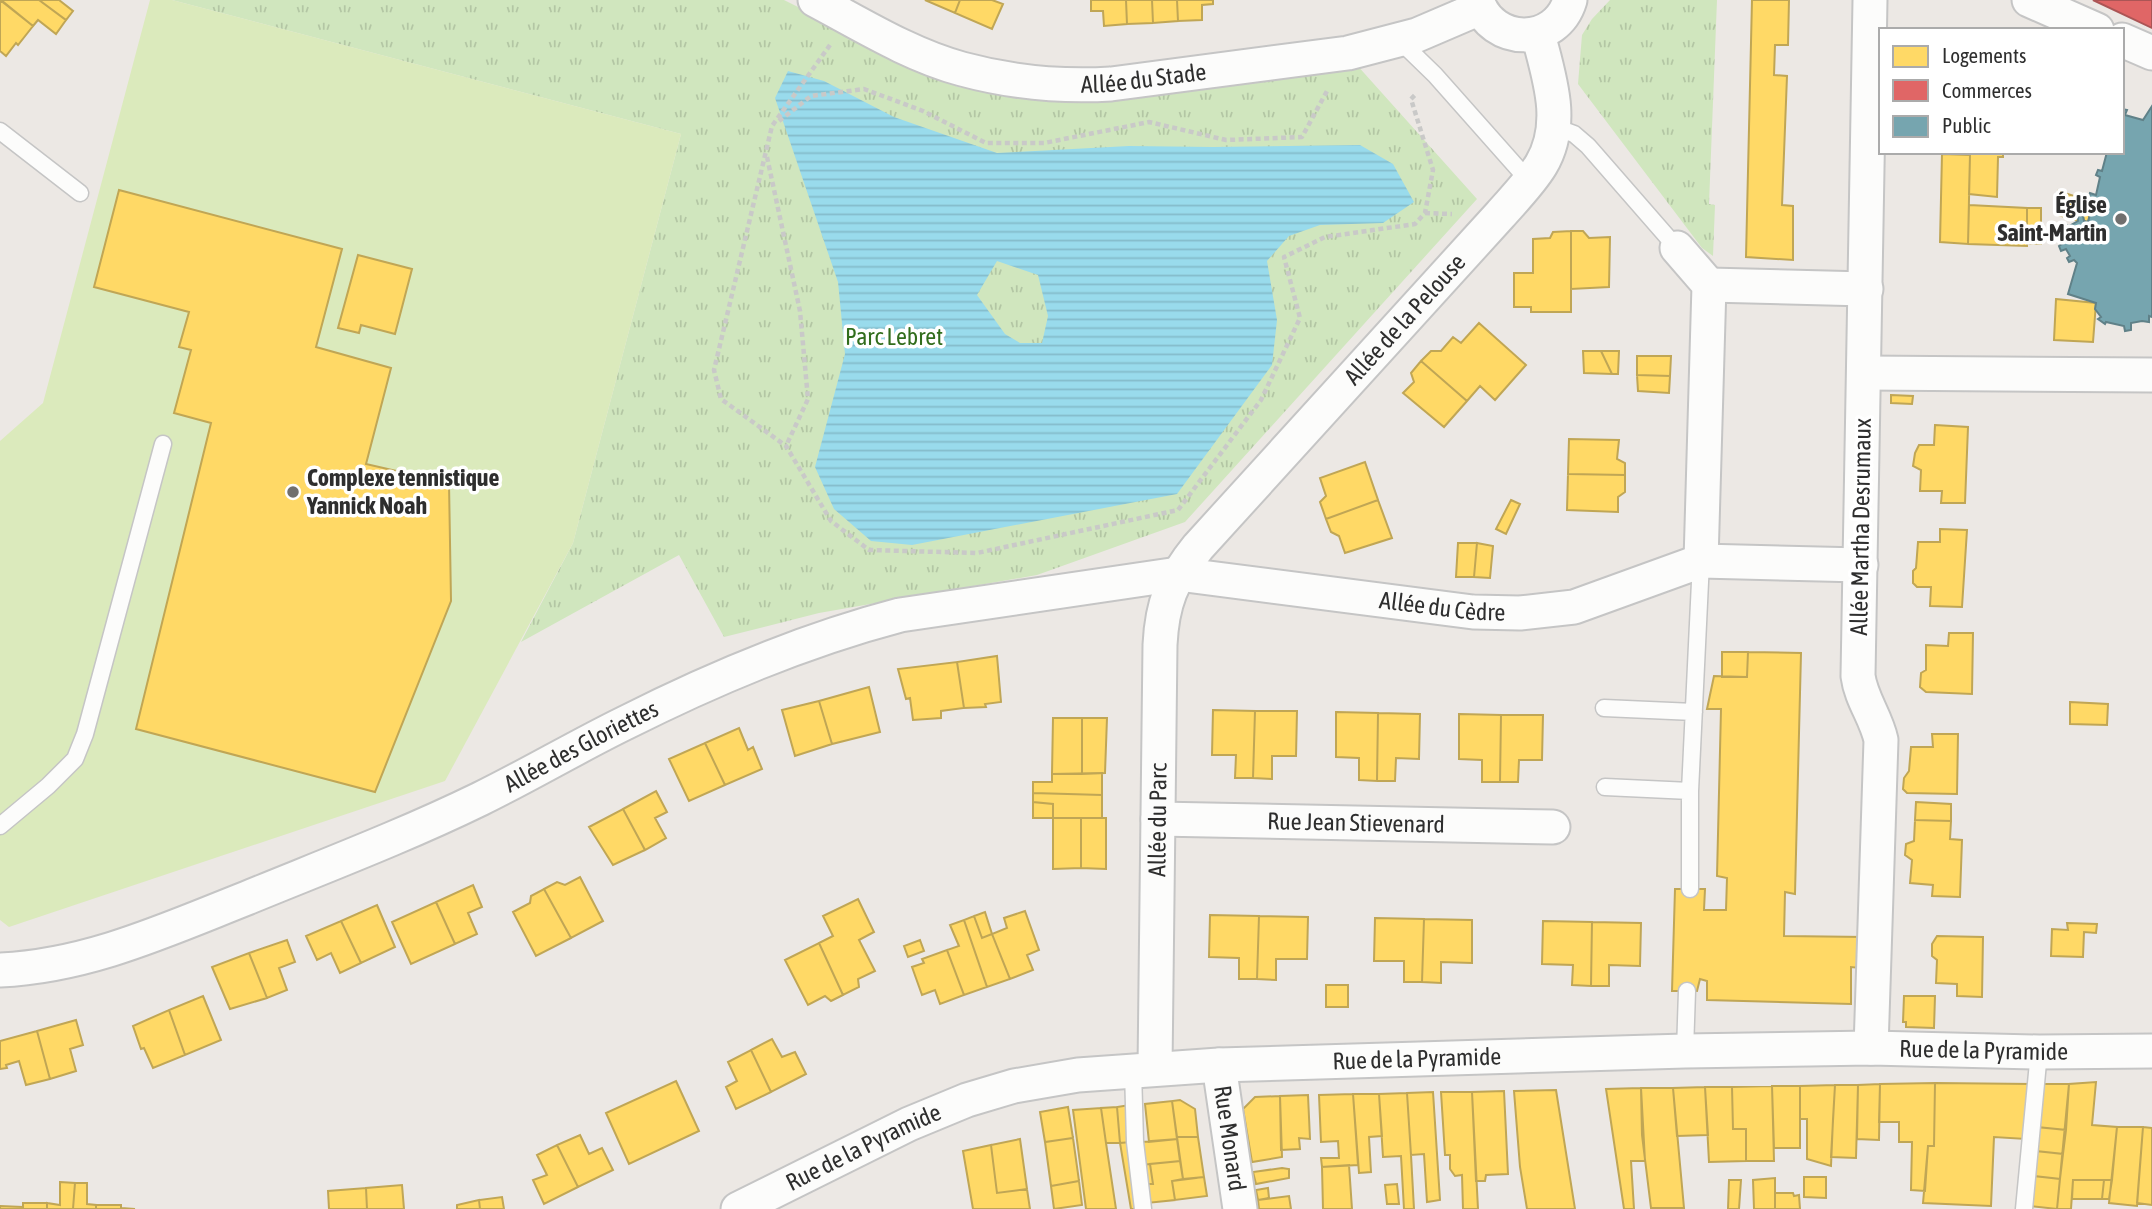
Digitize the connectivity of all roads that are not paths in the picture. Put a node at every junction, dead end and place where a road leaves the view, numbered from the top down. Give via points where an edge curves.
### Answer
1 (815, 0) edge
2 (1570, 0) edge
3 (1870, 0) edge
4 (2029, 0) edge
5 (1478, 4) edge
6 (2092, 28) edge
7 (1538, 34) junction
8 (1400, 41) junction
9 (2124, 41) edge
10 (2152, 53) edge
11 (1555, 127) junction
12 (0, 131) edge
13 (1529, 181) junction
14 (80, 193) dead end
15 (1677, 248) joint
16 (1709, 285) junction
17 (1866, 289) junction
18 (1864, 373) junction
19 (2152, 375) edge
20 (163, 444) dead end
21 (1701, 561) junction
22 (1861, 565) junction
23 (1178, 574) junction
24 (1604, 708) dead end
25 (1694, 712) junction
26 (1605, 787) dead end
27 (1690, 791) junction
28 (1158, 820) junction
29 (0, 826) edge
30 (1553, 827) dead end
31 (1690, 889) dead end
32 (0, 970) edge
33 (1687, 991) dead end
34 (2152, 1034) edge
35 (1871, 1048) junction
36 (1685, 1051) junction
37 (2138, 1051) edge
38 (2039, 1052) junction
39 (1219, 1065) junction
40 (1144, 1069) junction
41 (738, 1209) edge
42 (1143, 1209) edge
43 (1240, 1209) edge
44 (2024, 1209) edge

1 - 8 street, Allée du Stade via 909,49 961,69 1021,81 1083,86 1348,53
2 - 7 street via 1557,22
3 - 17 street, Allée Martha Desrumaux
4 - 6 street
5 - 7 street via 1492,25 1504,32
5 - 8 street, Allée du Stade
7 - 11 street, Allée de la Pelouse via 1554,99
8 - 13 lane
9 - 10 street
11 - 13 street, Allée de la Pelouse via 1548,151
11 - 15 lane via 1588,146
12 - 14 lane
13 - 23 street, Allée de la Pelouse
15 - 16 street
16 - 17 street
16 - 21 street
17 - 18 street, Allée Martha Desrumaux
18 - 19 street
18 - 22 street, Allée Martha Desrumaux
20 - 29 lane via 75,759
21 - 22 street, Allée du Cèdre
21 - 23 street, Allée du Cèdre via 1597,600 1520,613 1473,612
21 - 25 lane
22 - 35 street, Allée Martha Desrumaux via 1858,676 1881,740
23 - 28 street, Allée du Parc via 1161,626
23 - 32 street, Allée des Gloriettes via 930,609 832,635 672,699 410,832 125,946 69,961
24 - 25 lane
25 - 27 lane
26 - 27 lane
27 - 31 lane
28 - 30 street, Rue Jean Stievenard
28 - 40 street, Allée du Parc
33 - 36 lane
34 - 37 street, Rue de la Pyramide
35 - 36 street, Rue de la Pyramide
35 - 38 street, Rue de la Pyramide
36 - 39 street, Rue de la Pyramide
37 - 38 street, Rue de la Pyramide
38 - 44 lane
39 - 40 street, Rue de la Pyramide
39 - 43 street, Rue Monard
40 - 41 street, Rue de la Pyramide via 1043,1080 967,1100
40 - 42 lane via 1135,1142

